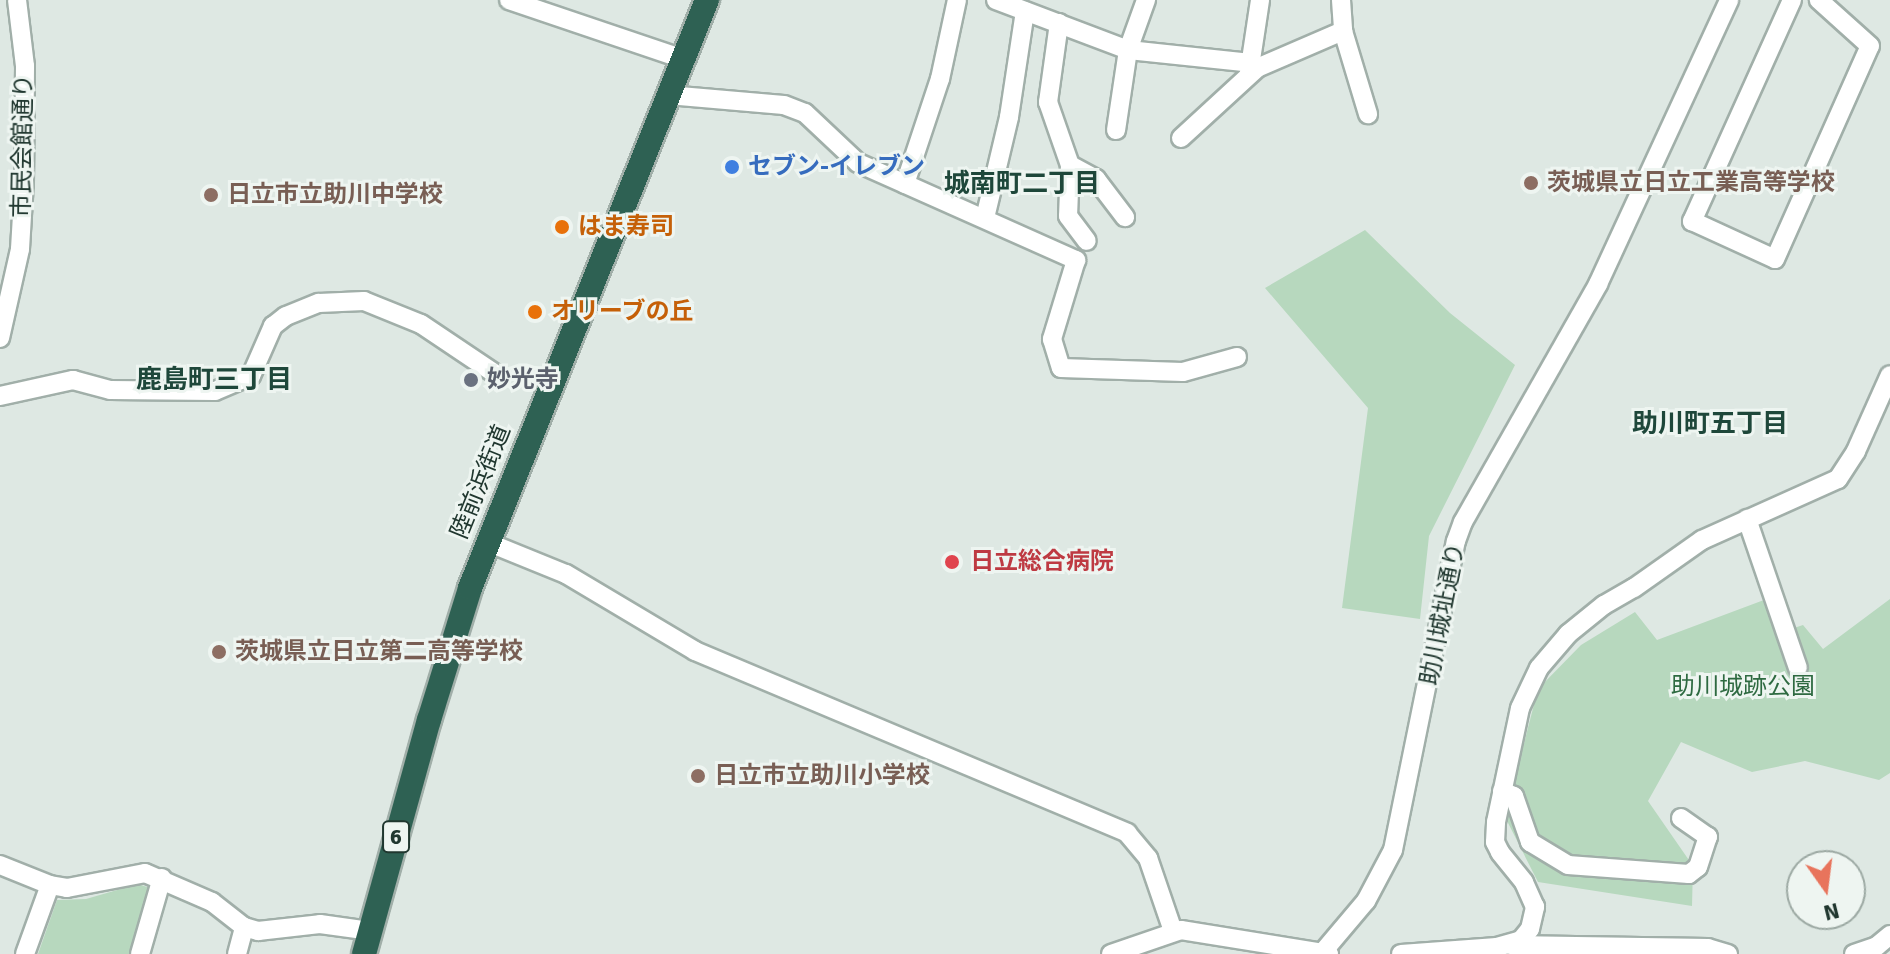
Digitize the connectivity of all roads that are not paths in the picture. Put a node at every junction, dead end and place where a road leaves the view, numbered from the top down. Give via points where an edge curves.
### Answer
1 (17, 0) edge
2 (509, 0) edge
3 (707, 0) edge
4 (957, 0) edge
5 (996, 0) edge
6 (1146, 0) edge
7 (1260, 0) edge
8 (1341, 0) edge
9 (1729, 0) edge
10 (1792, 0) edge
11 (1819, 0) edge
12 (1025, 11) junction
13 (1059, 23) junction
14 (1343, 31) junction
15 (1128, 50) junction
16 (683, 59) junction
17 (1250, 70) junction
18 (668, 95) junction
19 (1368, 114) dead end
20 (1116, 130) dead end
21 (1181, 138) dead end
22 (1070, 165) junction
23 (905, 184) junction
24 (1125, 217) dead end
25 (985, 218) junction
26 (1087, 241) dead end
27 (0, 338) edge
28 (1237, 357) dead end
29 (497, 375) dead end
30 (1890, 375) edge
31 (0, 396) edge
32 (1747, 519) junction
33 (487, 542) junction
34 (1798, 668) dead end
35 (1502, 791) junction
36 (1681, 818) dead end
37 (0, 865) edge
38 (162, 878) junction
39 (50, 885) junction
40 (244, 927) junction
41 (1173, 931) junction
42 (1890, 935) edge
43 (367, 942) edge
44 (1510, 945) junction
45 (1541, 951) edge
46 (25, 954) edge
47 (140, 954) edge
48 (237, 954) edge
49 (1111, 954) edge
50 (1324, 954) edge
51 (1401, 954) edge
52 (1728, 954) edge
53 (1854, 954) edge

1 - 27 street, 市民会館通り via 25,66 24,182 20,249
2 - 16 street
3 - 16 highway, 陸前浜街道 / 6
4 - 23 street via 940,79
5 - 12 street
6 - 15 street
7 - 17 street
8 - 14 street
9 - 50 street, 助川城址通り via 1598,284 1463,522 1393,850 1366,901
10 - 11 street via 1692,221 1775,259 1870,46
12 - 13 street
12 - 25 street via 1009,117
13 - 15 street
13 - 22 street via 1048,102
14 - 17 street
14 - 19 street
15 - 17 street
15 - 20 street
16 - 18 highway, 陸前浜街道 / 6
17 - 21 street
18 - 23 street via 784,105 805,113 858,163
18 - 33 highway, 陸前浜街道 / 6
22 - 24 street via 1096,179
22 - 26 street via 1068,216
23 - 25 street
25 - 28 street via 1076,260 1052,339 1061,368 1183,372
29 - 31 street via 421,324 364,301 319,303 286,316 273,326 251,376 215,391 110,390 73,380
30 - 32 street via 1838,479
32 - 34 street
32 - 35 street via 1702,540 1568,634 1539,668 1520,708
33 - 41 street via 566,574 695,651 1127,833 1148,858
33 - 43 highway, 陸前浜街道 / 6 via 441,678
35 - 36 street via 1514,796 1530,842 1568,865 1689,874 1698,867 1708,837
35 - 44 street via 1495,842 1535,907 1530,929
37 - 39 street
38 - 39 street via 145,873 81,888
38 - 40 street via 212,902
38 - 47 street
39 - 46 street
40 - 43 street via 275,932 341,924
40 - 48 street
41 - 49 street, 助川城址通り
41 - 50 street, 助川城址通り
42 - 53 street
44 - 45 street
44 - 51 street
45 - 52 street via 1708,948

